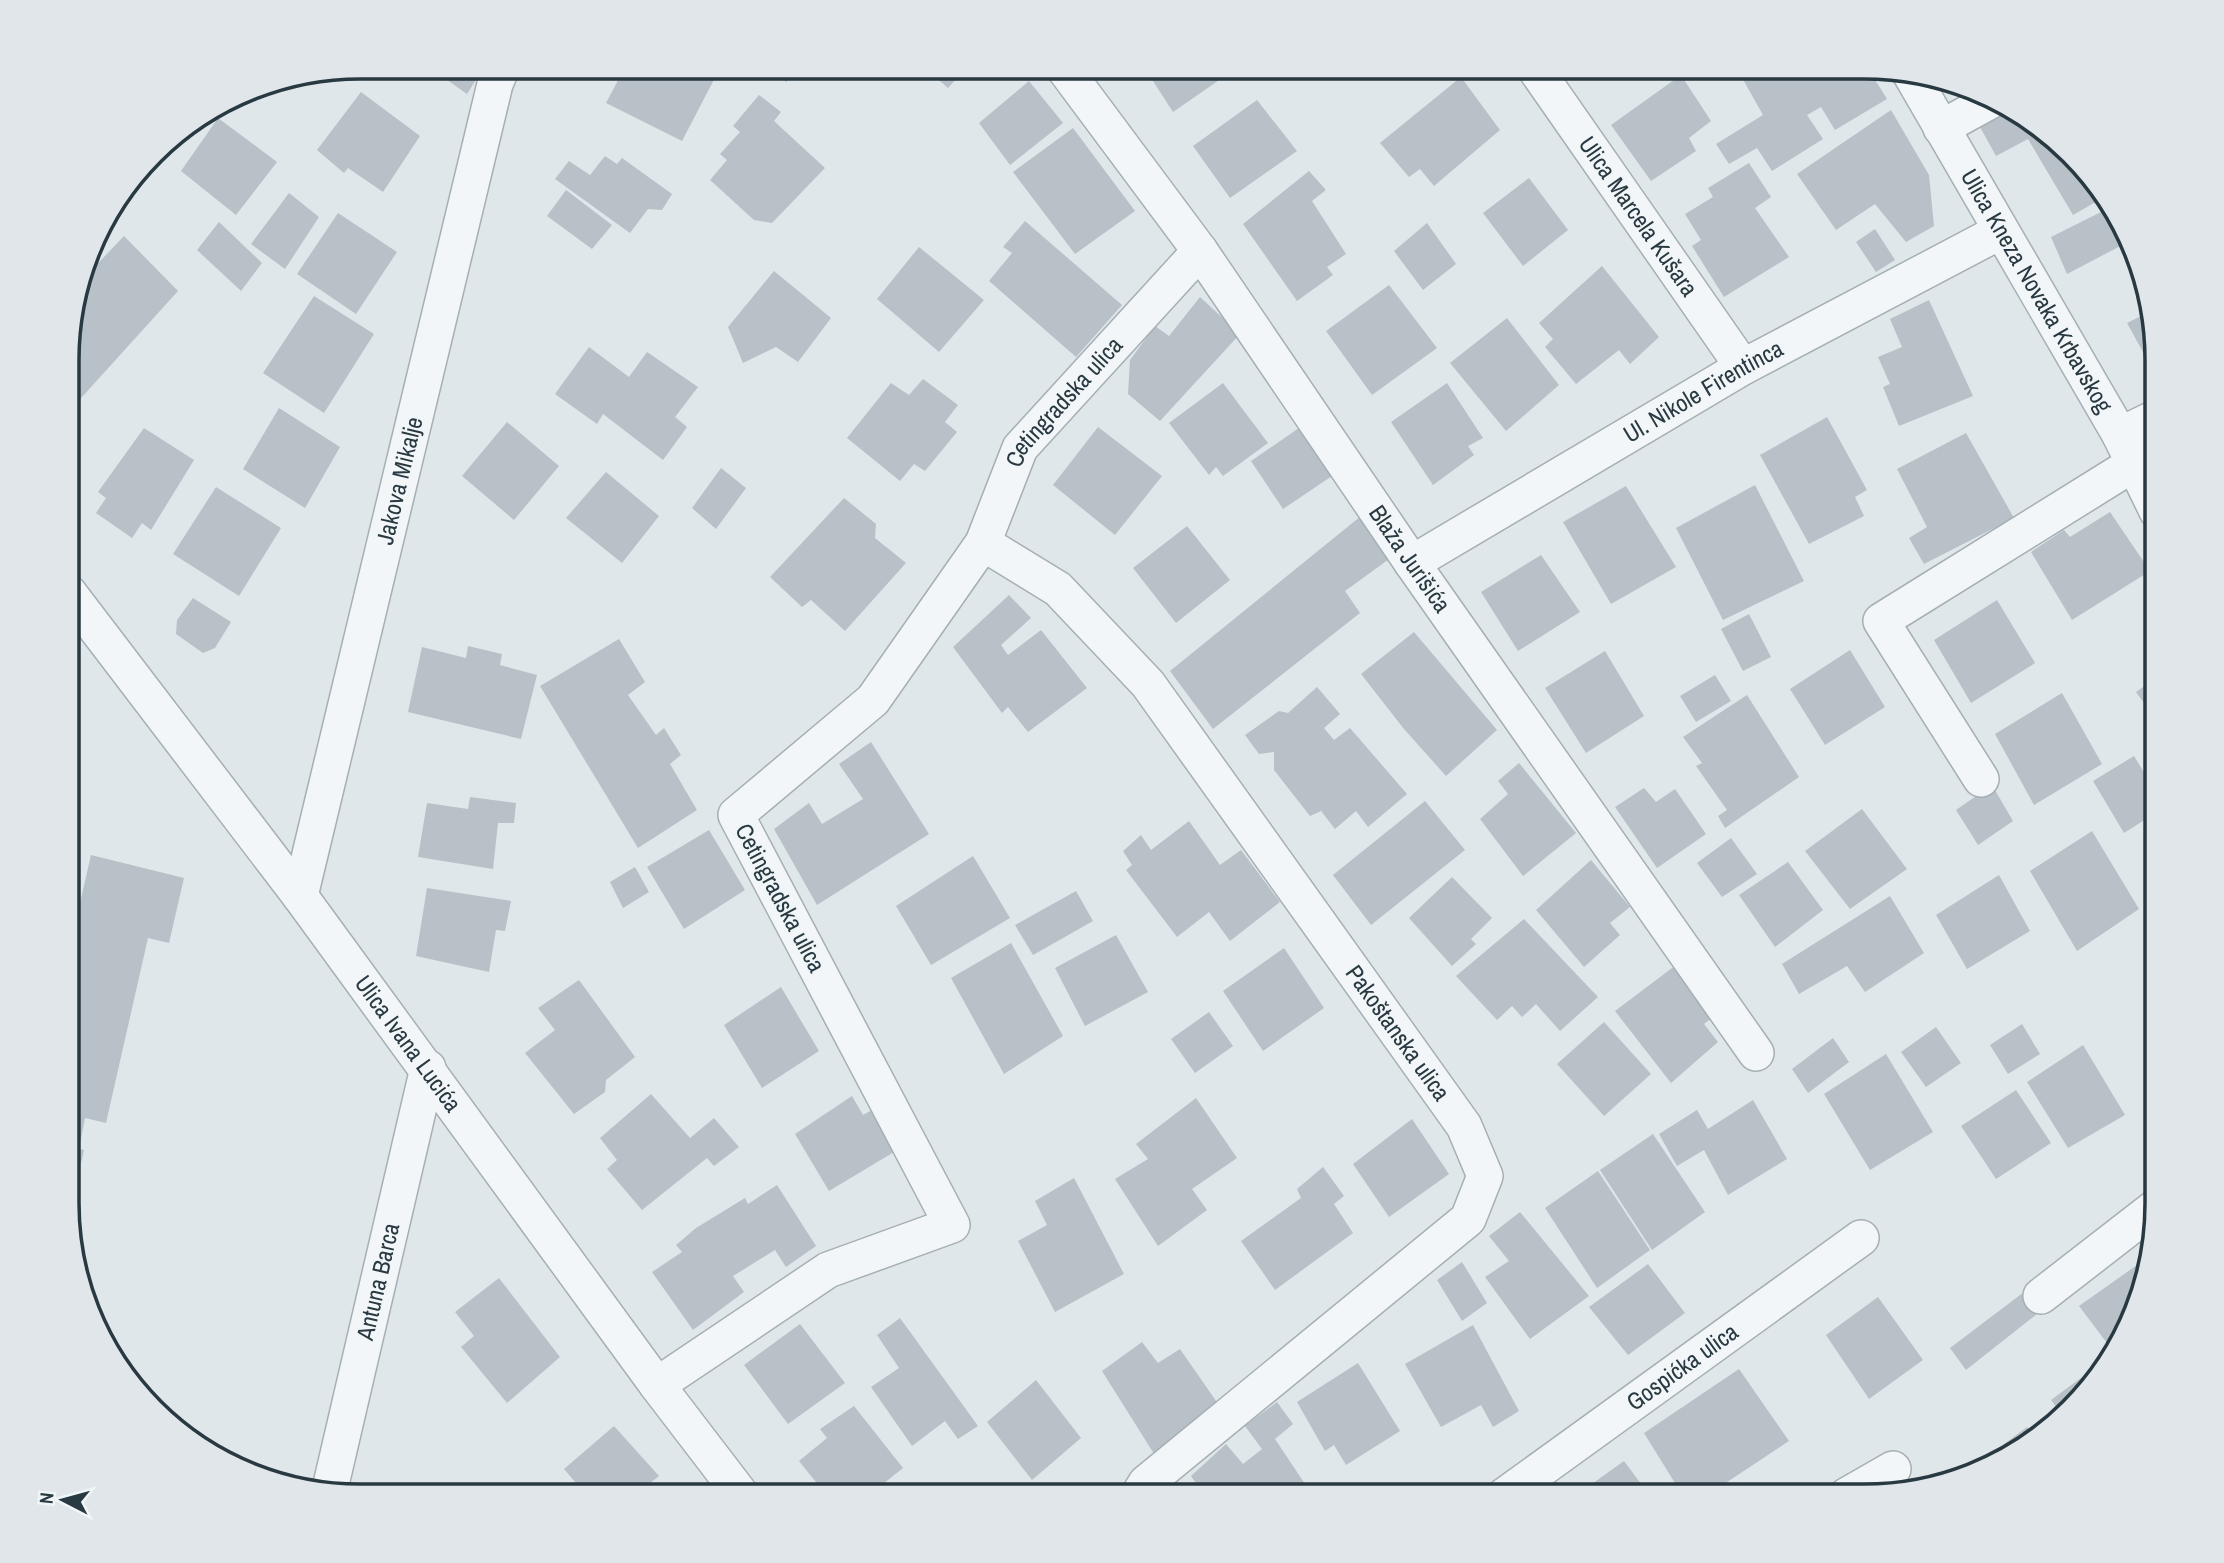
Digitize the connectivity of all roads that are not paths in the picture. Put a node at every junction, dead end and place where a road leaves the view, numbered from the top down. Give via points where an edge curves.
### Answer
1 (498, 79) edge
2 (1072, 79) edge
3 (1542, 79) edge
4 (1916, 83) edge
5 (1982, 105) edge
6 (1941, 128) junction
7 (2001, 232) junction
8 (1200, 251) junction
9 (1743, 367) junction
10 (2145, 430) edge
11 (2127, 449) junction
12 (2145, 486) edge
13 (983, 543) junction
14 (1412, 563) junction
15 (79, 606) edge
16 (1981, 779) dead end
17 (300, 896) junction
18 (1756, 1053) dead end
19 (428, 1068) junction
20 (2145, 1215) edge
21 (1861, 1238) dead end
22 (2041, 1296) dead end
23 (657, 1385) junction
24 (1893, 1469) dead end
25 (331, 1483) edge
26 (734, 1484) edge
27 (1145, 1484) edge
28 (1521, 1484) edge
29 (1867, 1484) edge

1 - 17 street, Jakova Mikalje
2 - 8 street, Blaža Jurišića
3 - 9 street, Ulica Marcela Kušara
4 - 6 street, Ulica Kneza Novaka Krbavskog
5 - 6 street
6 - 7 street, Ulica Kneza Novaka Krbavskog
7 - 9 street, Ul. Nikole Firentinca
7 - 11 street, Ulica Kneza Novaka Krbavskog
8 - 13 street, Cetingradska ulica via 1020,447
8 - 14 street, Blaža Jurišića
9 - 14 street, Ul. Nikole Firentinca
10 - 11 street
11 - 12 street, Ulica Kneza Novaka Krbavskog
11 - 16 street via 1881,621
13 - 23 street, Cetingradska ulica via 873,701 736,815 953,1225 828,1270
13 - 27 street, Pakoštanska ulica via 1058,589 1147,684 1464,1126 1485,1176 1468,1219
14 - 18 street, Blaža Jurišića
15 - 17 street, Ulica Ivana Lucića
17 - 19 street, Ulica Ivana Lucića
19 - 23 street, Ulica Ivana Lucića
19 - 25 street, Antuna Barca
20 - 22 street
21 - 28 street, Gospićka ulica
23 - 26 street, Ulica Ivana Lucića
24 - 29 street

